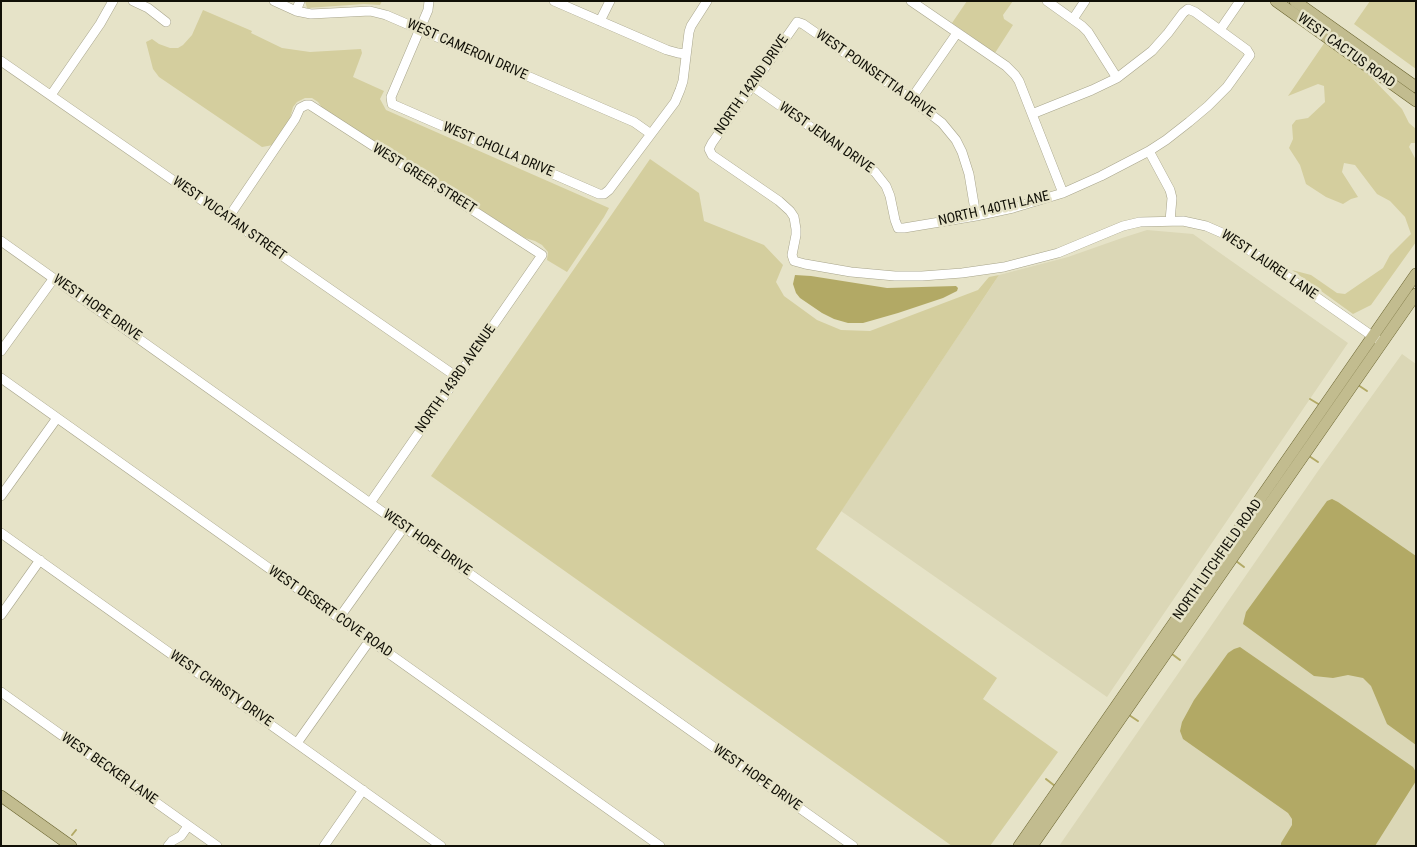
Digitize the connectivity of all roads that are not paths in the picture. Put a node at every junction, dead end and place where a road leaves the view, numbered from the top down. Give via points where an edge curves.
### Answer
1 (113, 1) edge
2 (133, 1) edge
3 (274, 1) edge
4 (300, 1) edge
5 (429, 1) edge
6 (554, 1) edge
7 (610, 1) edge
8 (707, 1) edge
9 (911, 1) edge
10 (1047, 1) edge
11 (1085, 1) edge
12 (1240, 1) edge
13 (1276, 1) edge
14 (1296, 1) edge
15 (296, 11) junction
16 (1073, 19) junction
17 (600, 21) junction
18 (166, 22) dead end
19 (797, 22) joint
20 (420, 30) junction
21 (1220, 30) junction
22 (957, 33) junction
23 (686, 54) junction
24 (1, 61) edge
25 (1117, 78) junction
26 (752, 86) junction
27 (1416, 87) edge
28 (51, 95) junction
29 (911, 98) junction
30 (1416, 101) edge
31 (1032, 114) junction
32 (651, 134) junction
33 (1149, 150) junction
34 (1063, 193) junction
35 (976, 216) junction
36 (228, 218) junction
37 (1170, 220) junction
38 (898, 228) joint
39 (1, 241) edge
40 (542, 255) joint
41 (794, 261) joint
42 (1416, 274) edge
43 (54, 278) junction
44 (1416, 294) edge
45 (1377, 340) junction
46 (1, 351) edge
47 (457, 376) junction
48 (1, 378) edge
49 (57, 418) junction
50 (1, 496) edge
51 (370, 502) junction
52 (404, 527) junction
53 (1, 533) edge
54 (40, 560) junction
55 (1, 615) edge
56 (339, 618) junction
57 (370, 640) junction
58 (1, 692) edge
59 (1105, 732) junction
60 (296, 743) junction
61 (363, 790) junction
62 (1, 796) edge
63 (1052, 799) junction
64 (188, 826) junction
65 (180, 841) edge
66 (71, 846) edge
67 (168, 846) edge
68 (217, 846) edge
69 (324, 846) edge
70 (441, 846) edge
71 (660, 846) edge
72 (853, 846) edge
73 (1019, 846) edge
74 (1025, 846) edge
75 (1032, 846) edge

1 - 28 street
2 - 18 street
3 - 15 street, WEST CAMERON DRIVE
4 - 15 street
5 - 20 street
6 - 17 street
7 - 17 street
8 - 23 street via 688,32
9 - 22 street
10 - 16 street
11 - 16 street
12 - 21 street
13 - 30 main road, WEST CACTUS ROAD
14 - 27 main road, WEST CACTUS ROAD
15 - 20 street, WEST CAMERON DRIVE via 320,14 370,11
16 - 25 street via 1088,32
17 - 23 street via 667,50
19 - 26 street, NORTH 142ND DRIVE
19 - 29 street, WEST POINSETTIA DRIVE
20 - 32 street, WEST CAMERON DRIVE via 634,122
20 - 32 street, WEST CHOLLA DRIVE via 391,97 392,104 397,107 599,194 609,190
21 - 25 street via 1188,9 1152,51
21 - 33 street, NORTH 140TH LANE via 1250,55 1208,106 1178,132
22 - 29 street
22 - 31 street via 1011,71 1019,81
23 - 32 street via 678,95
24 - 28 street, WEST YUCATAN STREET
25 - 31 street
26 - 38 street, WEST JENAN DRIVE via 875,172 886,186
26 - 41 street, NORTH 142ND DRIVE via 709,149 712,155 779,201 794,216
28 - 36 street, WEST YUCATAN STREET
29 - 35 street, WEST POINSETTIA DRIVE via 937,118 956,140 969,174
31 - 34 street
33 - 34 street, NORTH 140TH LANE
33 - 37 street via 1170,190
34 - 35 street, NORTH 140TH LANE
35 - 38 street, NORTH 140TH LANE
36 - 40 street, WEST GREER STREET via 296,119 300,108 306,105
36 - 47 street, WEST YUCATAN STREET
37 - 41 street, WEST LAUREL LANE via 1123,226 1058,253 1004,267 962,273 922,276 874,274
37 - 45 street, WEST LAUREL LANE via 1206,226 1229,236
39 - 43 street, WEST HOPE DRIVE
40 - 47 street, NORTH 143RD AVENUE
42 - 45 main road, NORTH LITCHFIELD ROAD
43 - 46 street
43 - 51 street, WEST HOPE DRIVE
44 - 45 main road, NORTH LITCHFIELD ROAD
45 - 59 main road, NORTH LITCHFIELD ROAD
47 - 51 street, NORTH 143RD AVENUE
48 - 49 street, WEST DESERT COVE ROAD
49 - 50 street
49 - 56 street, WEST DESERT COVE ROAD
51 - 52 street, WEST HOPE DRIVE
52 - 56 street
52 - 72 street, WEST HOPE DRIVE
53 - 54 street, WEST CHRISTY DRIVE
54 - 55 street
54 - 60 street, WEST CHRISTY DRIVE
56 - 57 street, WEST DESERT COVE ROAD
57 - 60 street
57 - 71 street, WEST DESERT COVE ROAD
58 - 64 street, WEST BECKER LANE
59 - 63 main road, NORTH LITCHFIELD ROAD
59 - 75 main road, NORTH LITCHFIELD ROAD
60 - 61 street, WEST CHRISTY DRIVE
61 - 69 street
61 - 70 street, WEST CHRISTY DRIVE
62 - 66 main road
63 - 73 main road, NORTH LITCHFIELD ROAD
63 - 74 main road via 1050,809
64 - 65 street
64 - 68 street, WEST BECKER LANE
65 - 67 street via 172,841

